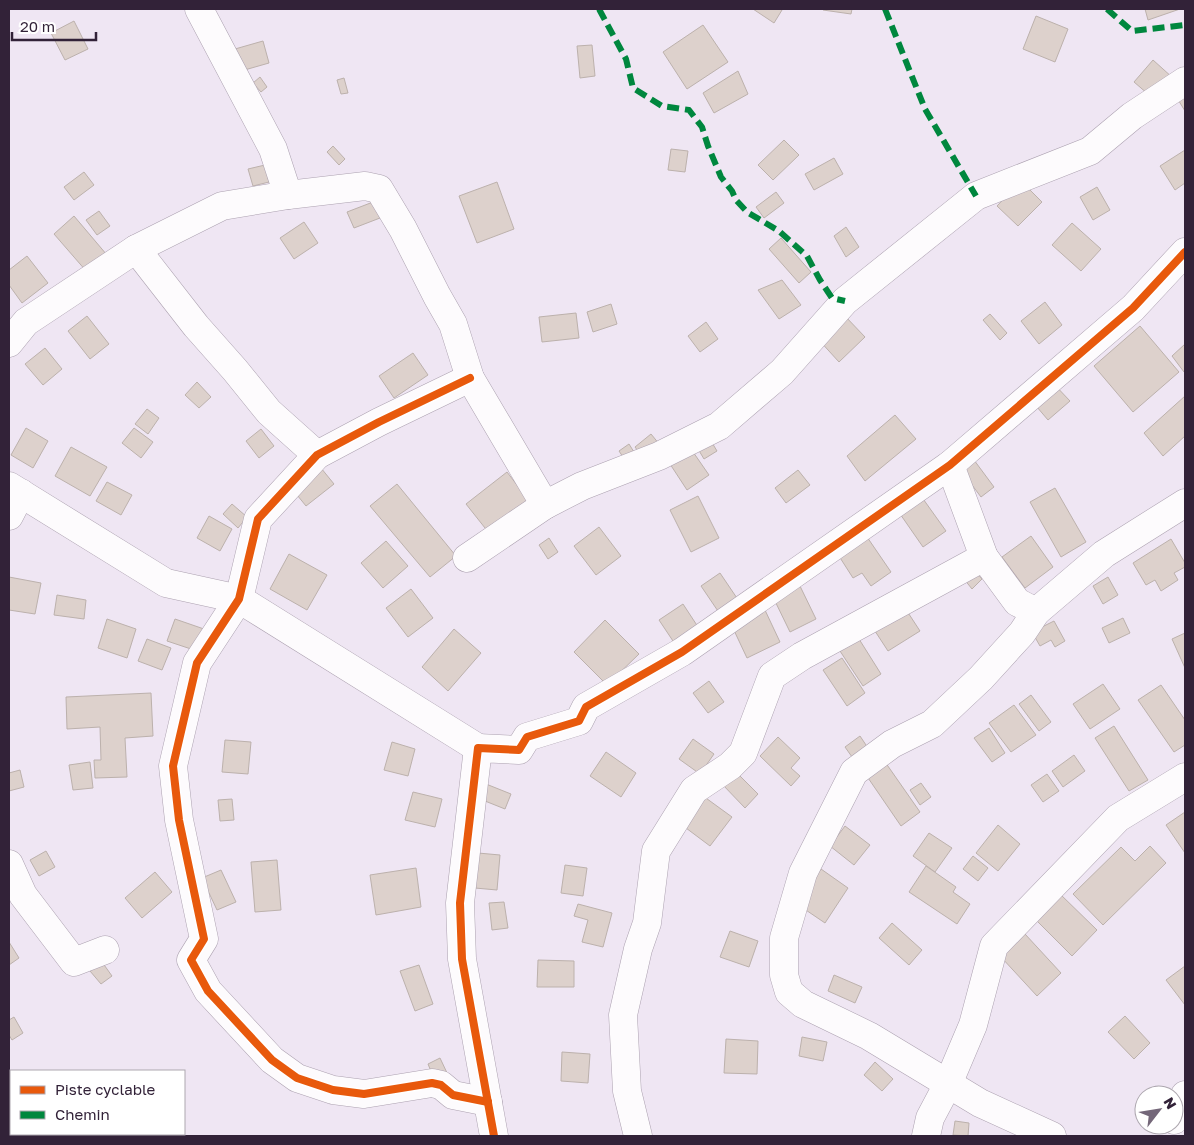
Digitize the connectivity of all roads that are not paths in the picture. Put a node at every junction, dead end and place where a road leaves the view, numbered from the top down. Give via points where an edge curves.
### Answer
1 (199, 9) edge
2 (1185, 81) edge
3 (288, 195) junction
4 (136, 249) junction
5 (1185, 252) edge
6 (9, 343) edge
7 (470, 378) junction
8 (317, 455) junction
9 (950, 465) junction
10 (13, 498) edge
11 (1185, 503) edge
12 (545, 505) junction
13 (984, 557) junction
14 (467, 558) dead end
15 (239, 599) junction
16 (1036, 612) junction
17 (478, 748) junction
18 (1185, 777) edge
19 (9, 864) edge
20 (105, 950) dead end
21 (948, 1084) junction
22 (488, 1102) junction
23 (494, 1136) edge
24 (638, 1136) edge
25 (926, 1136) edge
26 (1052, 1136) edge

1 - 3 street via 274,149
2 - 12 street via 1132,116 1090,151 976,196 844,301 782,372 719,426 659,456 582,486
3 - 4 street via 222,206
3 - 7 street via 365,186 379,189 404,229 453,324
4 - 6 street via 26,322
4 - 8 street via 269,412
5 - 9 street via 1133,308
7 - 8 street
7 - 12 street
8 - 15 street via 258,519
9 - 13 street
9 - 17 street via 682,652 586,707 579,721 527,737 519,750
10 - 15 street via 166,583
11 - 16 street via 1104,554
12 - 14 street
13 - 16 street via 1017,602
13 - 24 street via 802,656 772,676 743,753 730,766 694,790 656,851 647,923 623,1015 627,1091
15 - 17 street
15 - 22 street via 197,662 173,766 179,820 204,939 191,960 208,991 272,1060 297,1078 333,1090 364,1094 432,1083 441,1085 453,1095
16 - 21 street via 1022,633 981,678 932,724 892,744 854,772 803,873 784,938 784,974 789,992 803,1004 869,1036
17 - 22 street via 460,903 462,959
18 - 21 street via 1118,818 994,946 973,1025
19 - 20 street via 23,895 74,962
21 - 25 street via 930,1118
21 - 26 street via 980,1103
22 - 23 street

